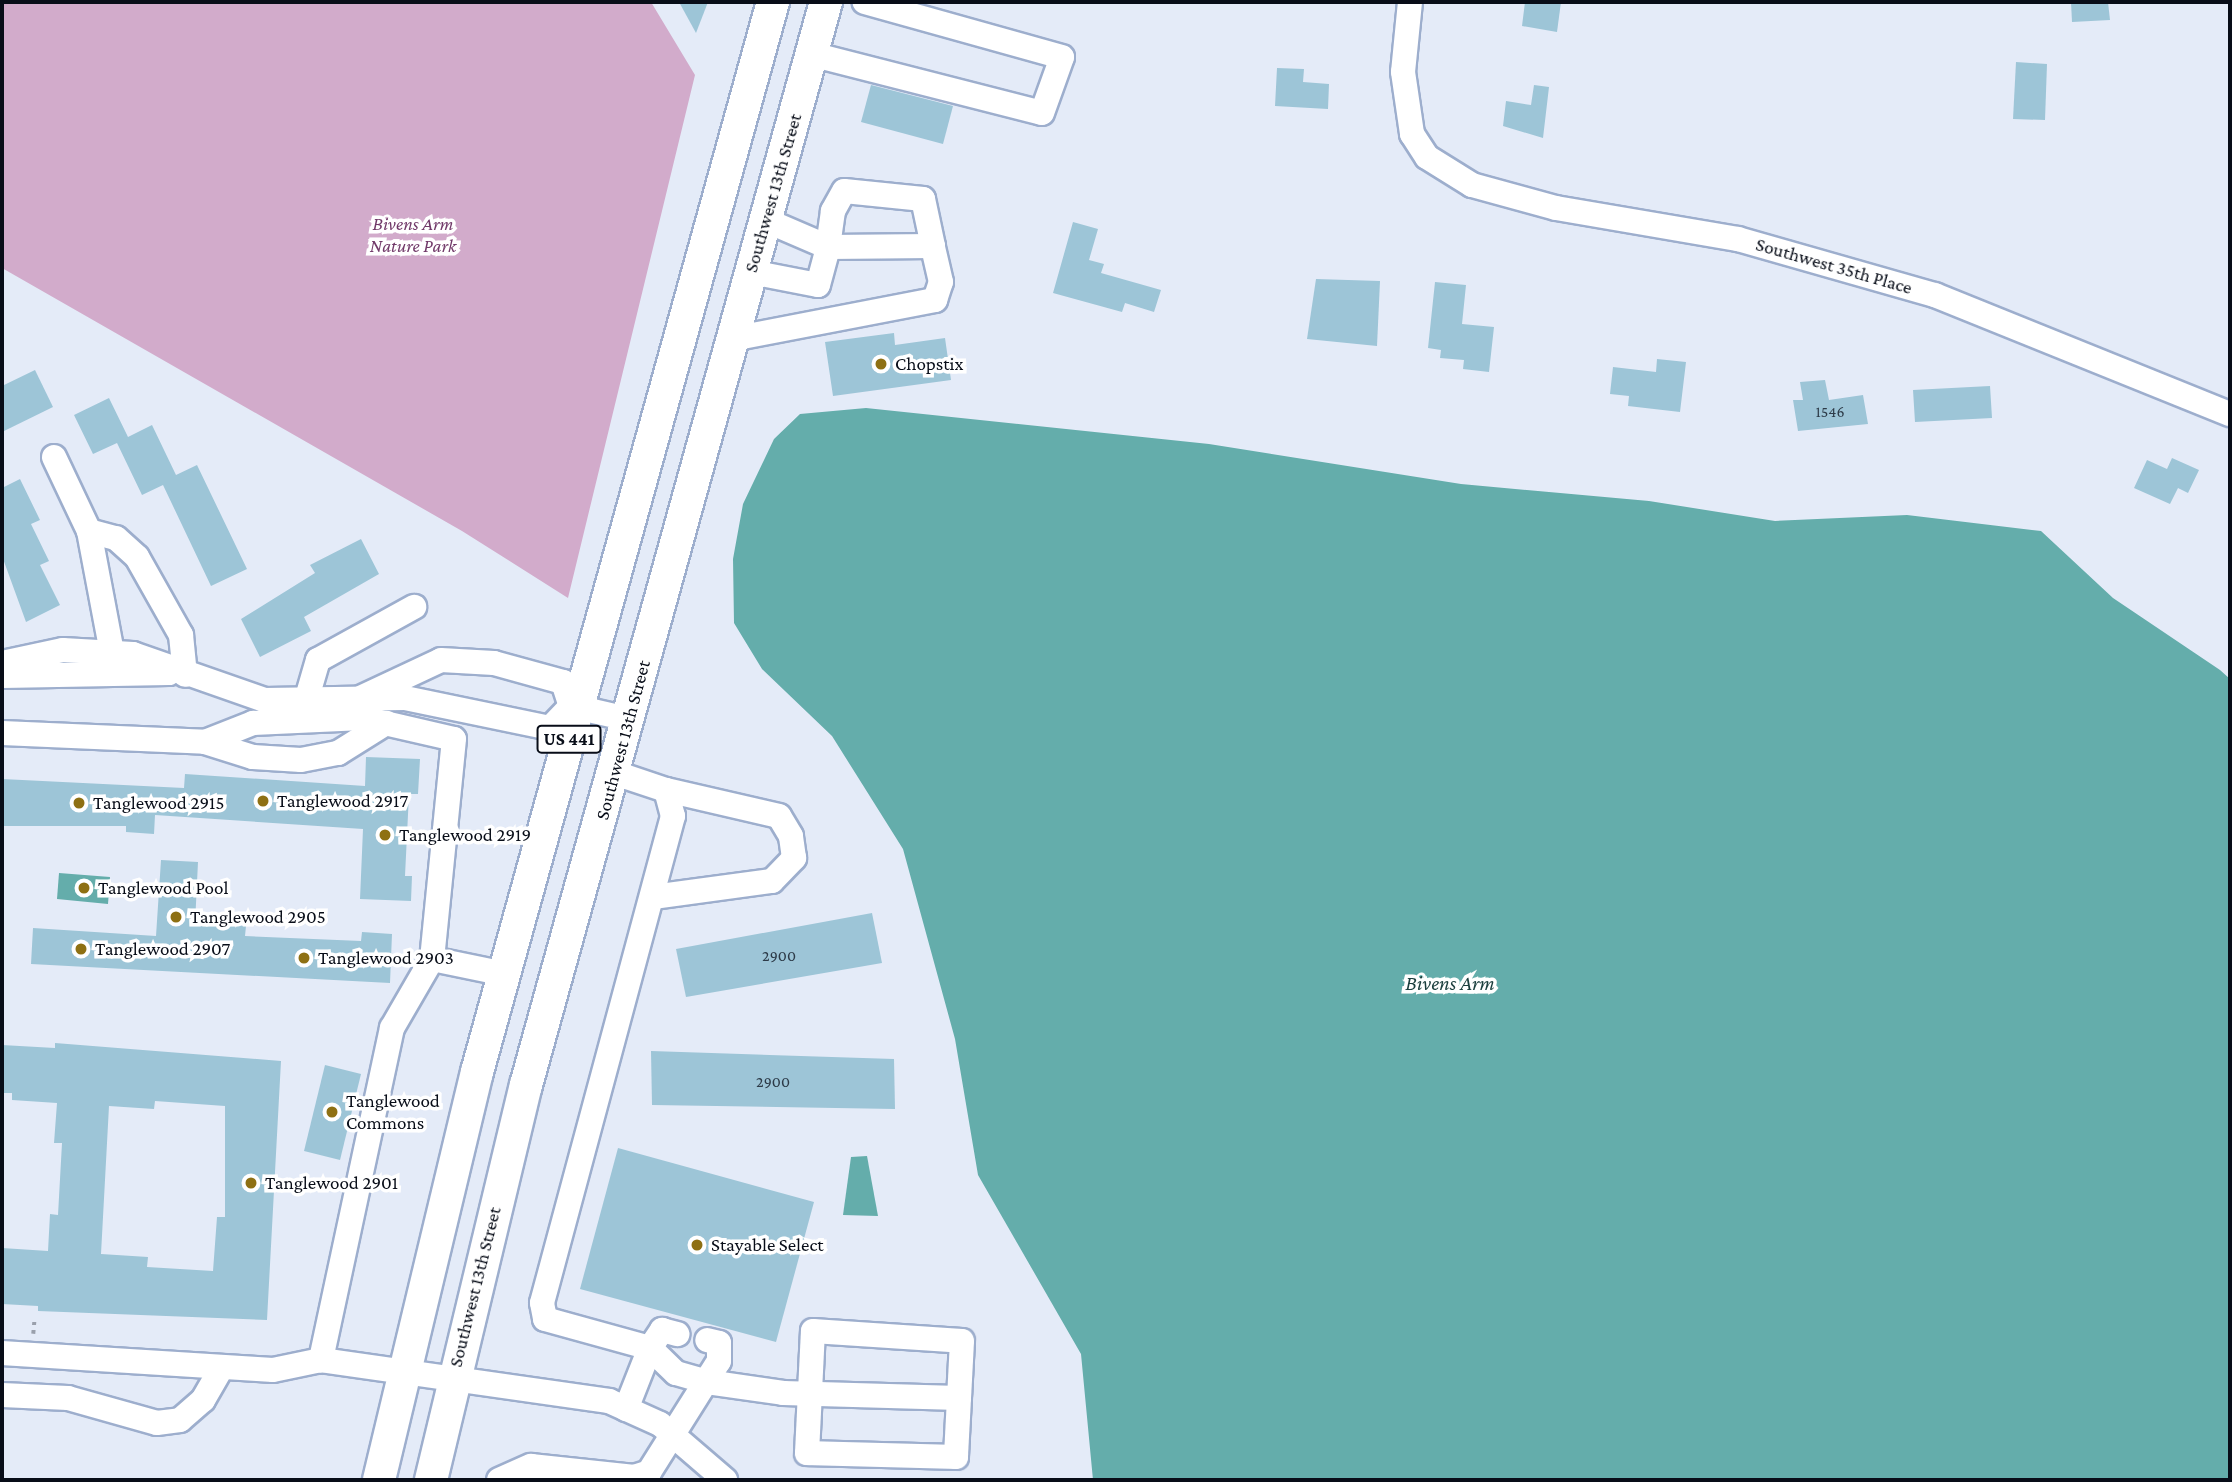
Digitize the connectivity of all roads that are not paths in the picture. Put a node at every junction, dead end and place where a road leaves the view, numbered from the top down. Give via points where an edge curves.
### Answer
1 (773, 2) edge
2 (826, 2) edge
3 (864, 2) edge
4 (1409, 2) edge
5 (811, 54) junction
6 (765, 219) junction
7 (933, 246) junction
8 (828, 247) junction
9 (751, 272) junction
10 (818, 285) junction
11 (809, 319) junction
12 (732, 339) junction
13 (2230, 414) edge
14 (54, 457) dead end
15 (89, 531) junction
16 (414, 607) dead end
17 (112, 653) junction
18 (2, 663) edge
19 (179, 674) junction
20 (2, 676) edge
21 (358, 699) junction
22 (306, 701) junction
23 (575, 707) junction
24 (628, 719) junction
25 (386, 723) junction
26 (2, 733) edge
27 (205, 742) junction
28 (615, 773) junction
29 (666, 790) junction
30 (653, 897) junction
31 (432, 959) junction
32 (505, 974) junction
33 (677, 1334) dead end
34 (707, 1340) dead end
35 (650, 1348) junction
36 (2, 1353) edge
37 (321, 1360) junction
38 (222, 1367) junction
39 (401, 1371) junction
40 (452, 1380) junction
41 (706, 1382) junction
42 (808, 1394) junction
43 (2, 1395) edge
44 (959, 1398) junction
45 (626, 1409) junction
46 (675, 1435) junction
47 (652, 1476) edge
48 (379, 1480) edge
49 (431, 1480) edge
50 (499, 1480) edge
51 (725, 1480) edge

1 - 23 main road, US 441
2 - 5 main road, Southwest 13th Street / US 441
3 - 5 street via 1062,57 1042,113
4 - 13 street, Southwest 35th Place via 1403,72 1412,134 1427,158 1472,185 1556,208 1738,239 1936,295
5 - 6 main road, Southwest 13th Street / US 441
6 - 8 street
6 - 9 main road, Southwest 13th Street / US 441
7 - 8 street
7 - 8 street via 923,199 844,191 833,211
7 - 11 street via 941,282 935,300
8 - 10 street
9 - 10 street
9 - 12 main road, Southwest 13th Street / US 441
10 - 11 street
11 - 12 street via 781,334
12 - 24 main road, Southwest 13th Street / US 441
14 - 15 street
15 - 17 street
15 - 19 street via 116,538 137,557 181,635
16 - 22 street via 318,660
17 - 18 street via 63,650
17 - 19 street via 133,654
19 - 20 street
19 - 22 street via 264,699
21 - 22 street
21 - 23 street via 405,698 550,728
21 - 23 street via 441,660 494,663 563,682
23 - 24 street
23 - 32 main road, US 441
24 - 28 main road, Southwest 13th Street / US 441
25 - 27 street via 363,718 253,723
25 - 27 street via 338,753 301,760 253,757
25 - 31 street via 454,739
26 - 27 street
28 - 29 street
28 - 40 main road, Southwest 13th Street / US 441 via 526,1085
29 - 30 street via 673,816
29 - 30 street via 779,816 791,836 794,858 772,881
30 - 35 street via 542,1303 545,1319 559,1327
31 - 32 street
31 - 37 street via 392,1028
32 - 39 main road, US 441
33 - 35 street via 662,1330
34 - 41 street via 719,1343 719,1361
35 - 41 street via 676,1373
35 - 45 street
36 - 38 street
37 - 38 street via 273,1370
37 - 39 street
38 - 43 street via 203,1400 180,1420 156,1423 68,1398
39 - 40 street
39 - 48 main road, US 441
40 - 45 street via 609,1401
40 - 49 main road, Southwest 13th Street / US 441
41 - 42 street
41 - 46 street
42 - 44 street
42 - 44 street via 807,1453 901,1456 956,1457
42 - 44 street via 813,1331 962,1340
45 - 46 street
46 - 47 street
46 - 51 street
47 - 50 street via 531,1466

